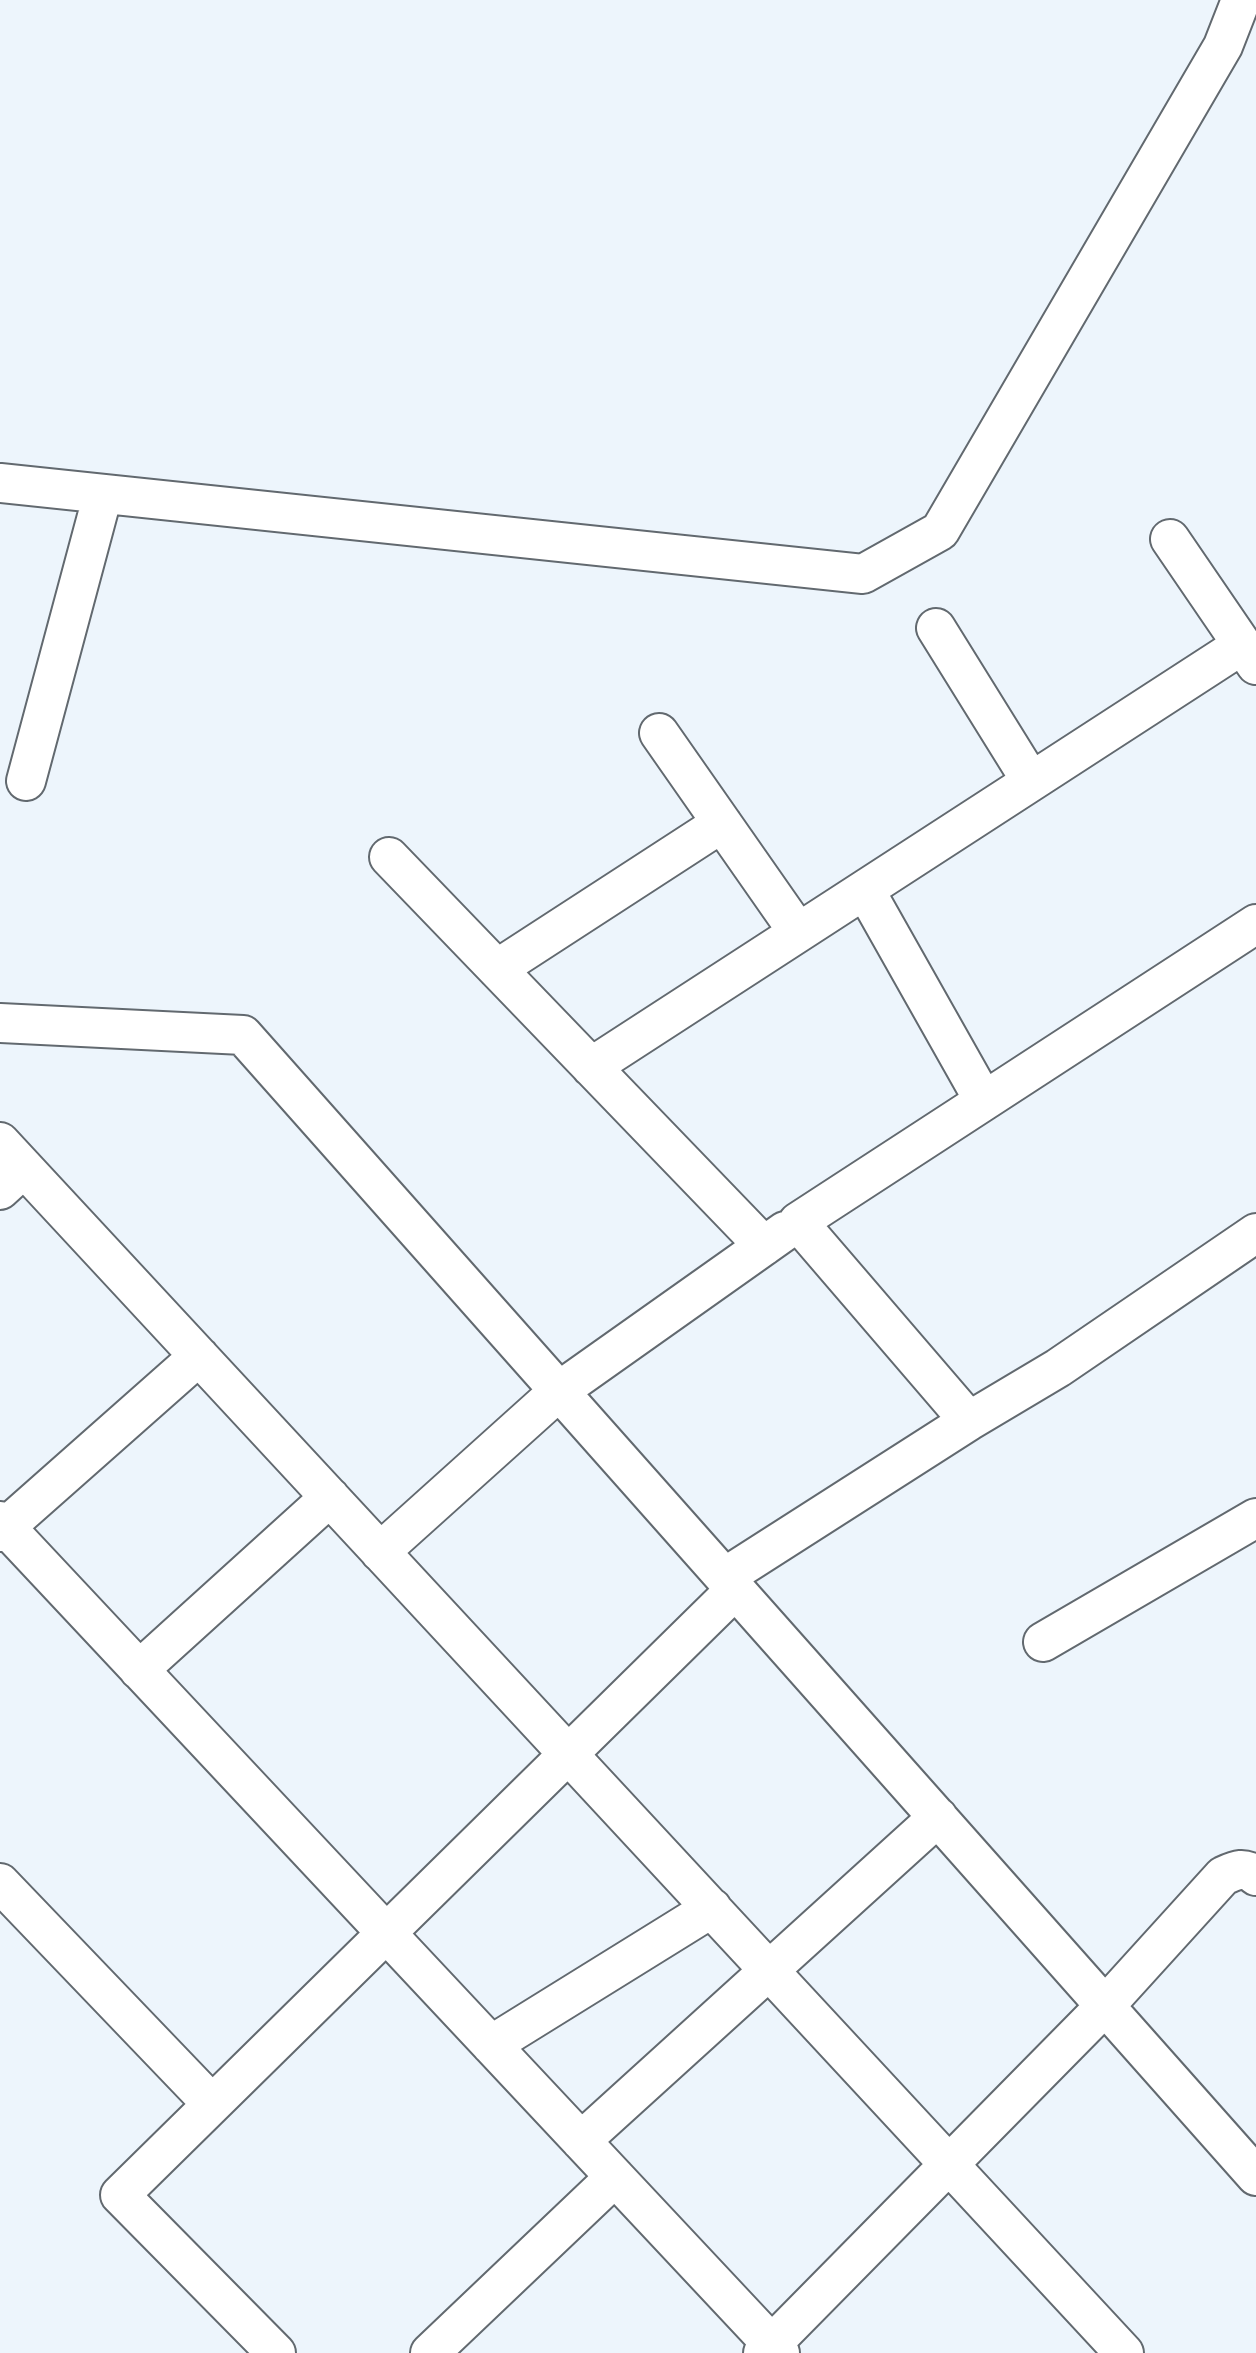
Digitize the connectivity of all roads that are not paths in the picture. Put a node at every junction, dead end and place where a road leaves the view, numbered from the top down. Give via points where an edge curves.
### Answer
1 (1241, 0) edge
2 (0, 483) edge
3 (103, 494) junction
4 (1170, 539) dead end
5 (936, 628) dead end
6 (1249, 655) edge
7 (659, 733) dead end
8 (26, 781) dead end
9 (1031, 781) junction
10 (722, 823) junction
11 (388, 857) dead end
12 (865, 890) junction
13 (1256, 925) edge
14 (798, 932) junction
15 (497, 969) junction
16 (0, 1023) edge
17 (591, 1067) junction
18 (984, 1101) junction
19 (8, 1166) edge
20 (799, 1222) junction
21 (1256, 1233) edge
22 (764, 1247) junction
23 (199, 1356) junction
24 (559, 1391) junction
25 (969, 1421) junction
26 (330, 1497) junction
27 (1256, 1518) edge
28 (2, 1527) edge
29 (380, 1552) junction
30 (730, 1584) junction
31 (1043, 1642) dead end
32 (139, 1670) junction
33 (568, 1754) junction
34 (938, 1817) junction
35 (1256, 1876) edge
36 (0, 1883) edge
37 (712, 1908) junction
38 (386, 1933) junction
39 (769, 1970) junction
40 (1105, 2006) junction
41 (491, 2045) junction
42 (212, 2104) junction
43 (581, 2141) junction
44 (949, 2164) junction
45 (1256, 2176) edge
46 (615, 2177) junction
47 (772, 2350) edge
48 (276, 2353) edge
49 (430, 2353) edge
50 (1124, 2353) edge

1 - 3 street via 1223,46 940,531 863,574
2 - 3 street
3 - 8 street
4 - 6 street
5 - 9 street
6 - 9 street
7 - 10 street
9 - 12 street
10 - 14 street
10 - 15 street
11 - 15 street
12 - 14 street
12 - 18 street
13 - 18 street
14 - 17 street
15 - 17 street
16 - 24 street via 243,1035
17 - 22 street
18 - 20 street
19 - 23 street
20 - 22 street
20 - 25 street
21 - 25 street via 1058,1368
22 - 24 street
23 - 26 street
23 - 28 street
24 - 29 street
24 - 30 street
25 - 30 street
26 - 29 street
26 - 32 street
27 - 31 street
28 - 32 street
29 - 33 street
30 - 33 street
30 - 34 street
32 - 38 street
33 - 37 street
33 - 38 street
34 - 39 street
34 - 40 street
35 - 40 street via 1248,1870 1223,1876
36 - 42 street
37 - 39 street
37 - 41 street
38 - 41 street
38 - 42 street
39 - 43 street
39 - 44 street
40 - 44 street
40 - 45 street
41 - 43 street
42 - 48 street via 120,2194
43 - 46 street
44 - 47 street
44 - 50 street
46 - 47 street
46 - 49 street

